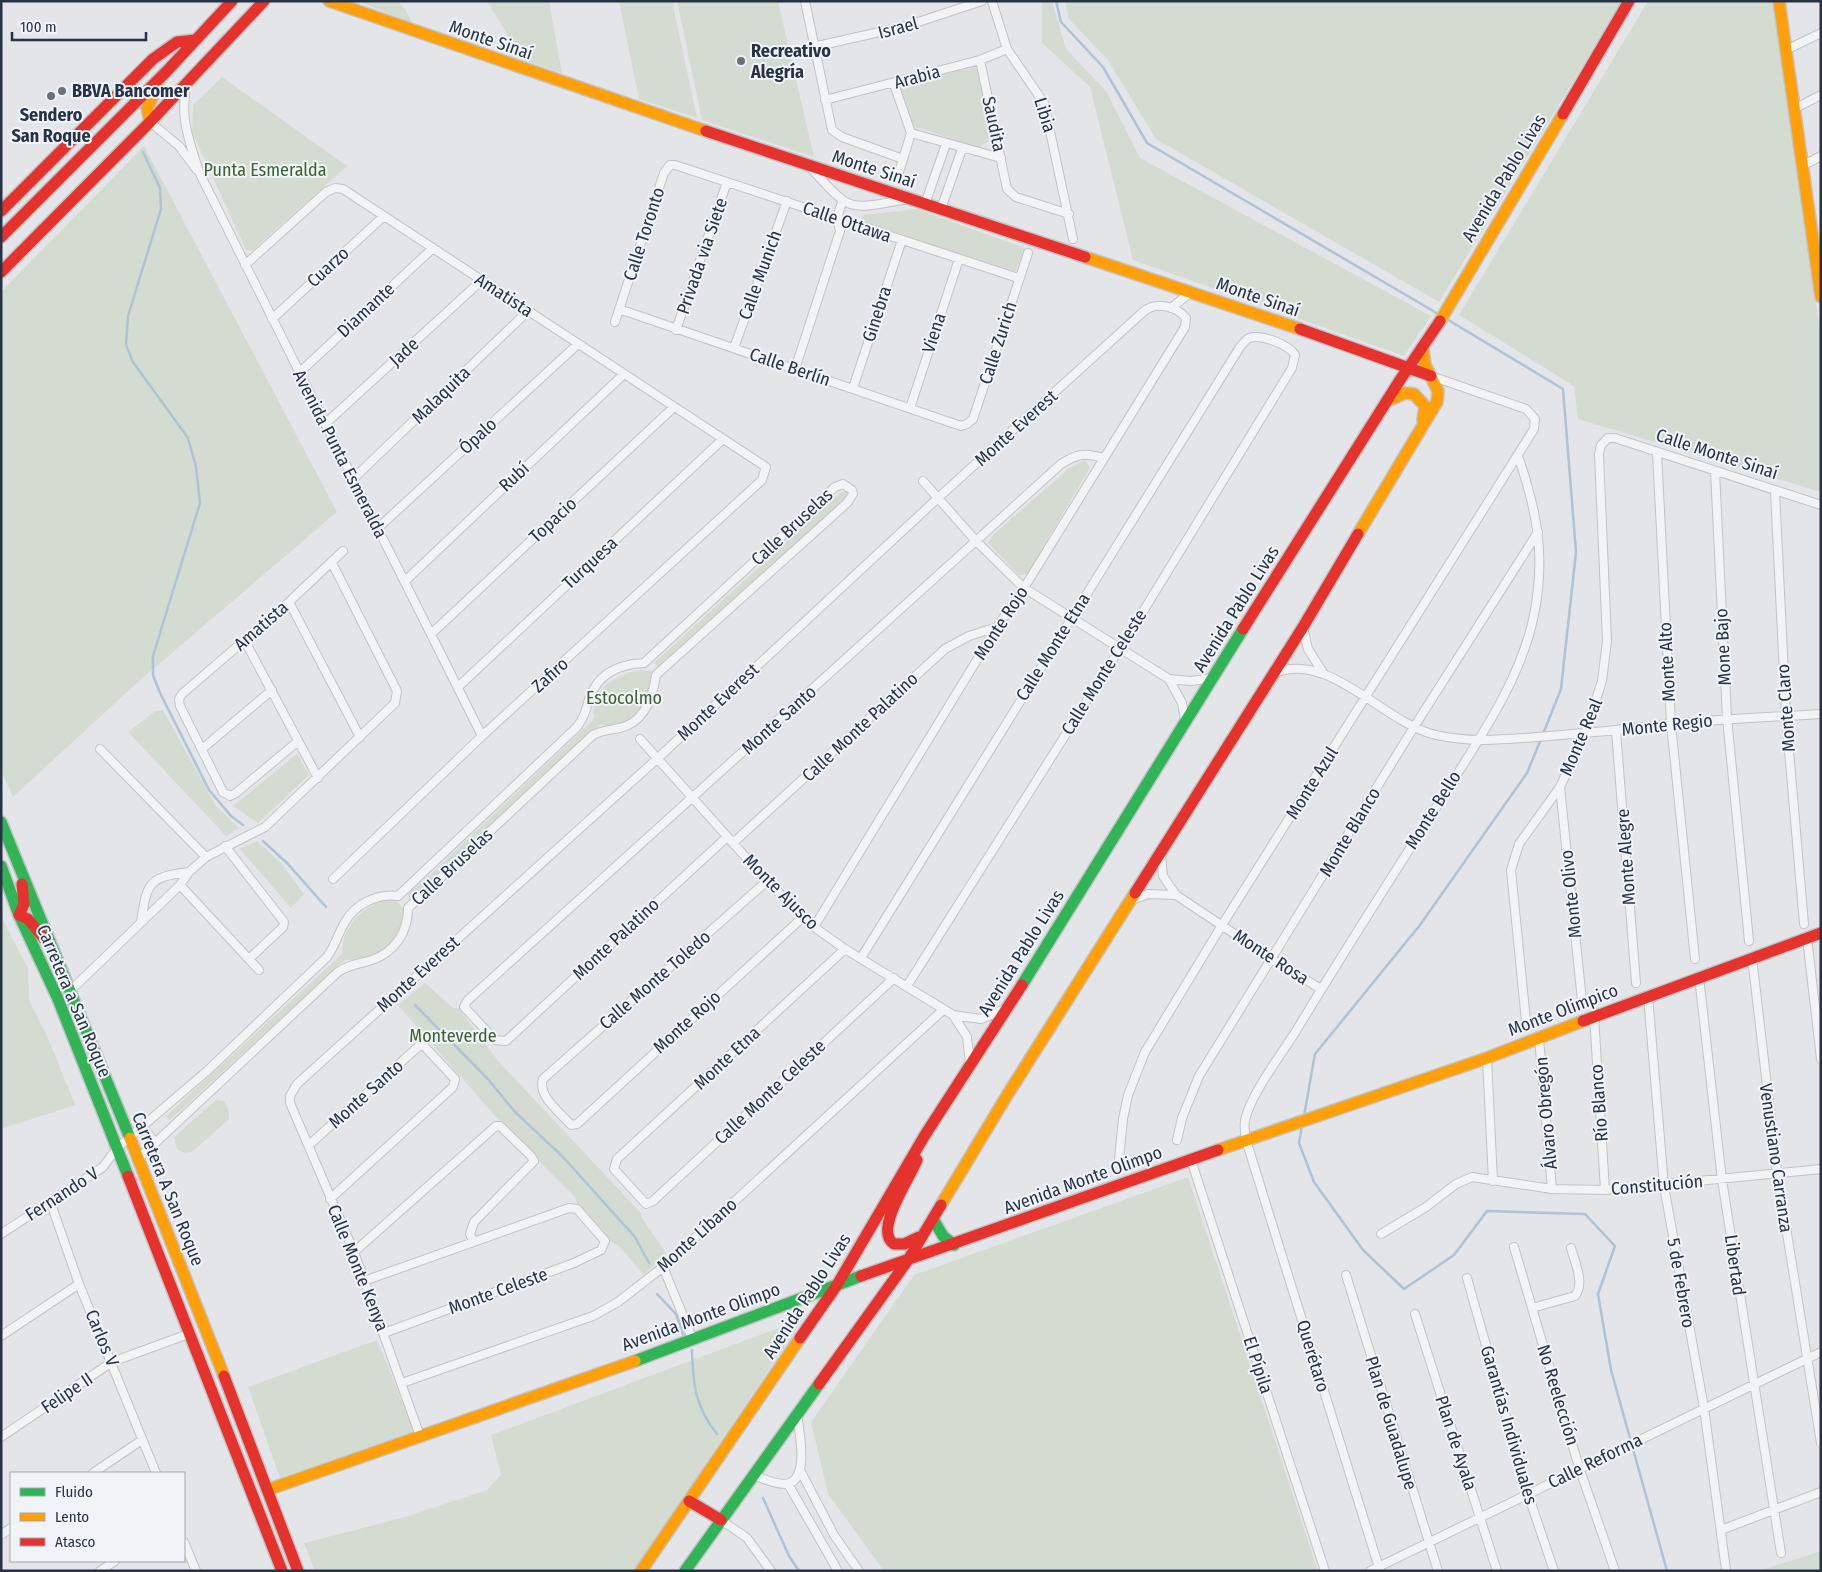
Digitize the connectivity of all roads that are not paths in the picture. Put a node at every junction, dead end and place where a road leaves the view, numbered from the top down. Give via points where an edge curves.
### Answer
1 (232, 1) edge
2 (264, 1) edge
3 (330, 1) edge
4 (805, 1) edge
5 (982, 1) edge
6 (992, 1) edge
7 (1629, 1) edge
8 (1634, 1) edge
9 (1779, 1) edge
10 (1615, 25) junction
11 (1821, 32) edge
12 (195, 40) junction
13 (813, 47) junction
14 (1008, 49) junction
15 (1786, 50) junction
16 (980, 60) junction
17 (166, 72) junction
18 (187, 83) junction
19 (894, 84) junction
20 (1821, 95) edge
21 (825, 100) junction
22 (1794, 109) junction
23 (150, 122) junction
24 (911, 133) junction
25 (946, 144) junction
26 (962, 149) junction
27 (61, 150) junction
28 (84, 153) junction
29 (1821, 156) edge
30 (1001, 158) junction
31 (903, 159) junction
32 (675, 165) joint
33 (808, 165) junction
34 (1802, 166) junction
35 (199, 172) junction
36 (899, 172) dead end
37 (727, 182) junction
38 (909, 199) junction
39 (787, 201) junction
40 (842, 202) junction
41 (925, 204) junction
42 (855, 207) junction
43 (941, 209) junction
44 (3, 210) edge
45 (1069, 214) junction
46 (384, 216) junction
47 (837, 218) junction
48 (850, 223) junction
49 (840, 230) junction
50 (3, 236) edge
51 (1073, 239) dead end
52 (902, 240) junction
53 (433, 248) junction
54 (1028, 253) dead end
55 (959, 259) junction
56 (245, 265) junction
57 (1, 272) edge
58 (1018, 278) junction
59 (482, 280) junction
60 (1190, 293) junction
61 (1821, 297) edge
62 (1171, 308) junction
63 (620, 309) junction
64 (528, 311) junction
65 (272, 319) junction
66 (615, 322) dead end
67 (676, 330) junction
68 (578, 344) junction
69 (1426, 345) junction
70 (734, 348) junction
71 (1295, 355) joint
72 (1408, 367) junction
73 (795, 369) junction
74 (300, 373) junction
75 (624, 374) junction
76 (1431, 376) junction
77 (853, 388) junction
78 (674, 407) junction
79 (1383, 407) junction
80 (910, 408) junction
81 (325, 424) junction
82 (961, 426) joint
83 (1419, 432) junction
84 (722, 439) junction
85 (1604, 440) joint
86 (1657, 453) junction
87 (1518, 456) junction
88 (1103, 458) junction
89 (1715, 471) junction
90 (767, 472) joint
91 (353, 479) junction
92 (923, 481) dead end
93 (1774, 491) junction
94 (938, 498) junction
95 (1821, 505) edge
96 (378, 528) junction
97 (1538, 532) junction
98 (976, 541) junction
99 (343, 551) dead end
100 (332, 563) junction
101 (404, 581) junction
102 (1024, 588) junction
103 (289, 602) junction
104 (1070, 618) junction
105 (997, 627) junction
106 (1303, 627) junction
107 (431, 634) junction
108 (245, 640) junction
109 (1120, 648) junction
110 (644, 663) junction
111 (1322, 671) junction
112 (1274, 674) junction
113 (656, 675) junction
114 (1213, 678) junction
115 (1169, 679) junction
116 (458, 687) junction
117 (272, 690) junction
118 (1365, 698) junction
119 (1821, 714) edge
120 (1786, 716) junction
121 (1728, 718) junction
122 (1185, 721) junction
123 (1671, 724) junction
124 (1414, 728) junction
125 (1616, 731) junction
126 (1585, 734) junction
127 (360, 736) junction
128 (482, 736) junction
129 (640, 739) dead end
130 (1477, 741) junction
131 (297, 742) junction
132 (100, 749) dead end
133 (202, 749) junction
134 (658, 758) junction
135 (318, 778) junction
136 (1560, 787) junction
137 (693, 799) junction
138 (1, 822) edge
139 (730, 840) junction
140 (225, 846) junction
141 (1160, 852) junction
142 (206, 857) junction
143 (1, 866) edge
144 (22, 872) junction
145 (189, 872) junction
146 (333, 879) dead end
147 (767, 881) junction
148 (180, 885) junction
149 (1176, 895) junction
150 (398, 896) junction
151 (1128, 902) junction
152 (408, 908) junction
153 (19, 915) junction
154 (802, 918) junction
155 (141, 922) junction
156 (1804, 924) dead end
157 (1222, 925) junction
158 (814, 927) junction
159 (1821, 933) edge
160 (1807, 938) junction
161 (1749, 941) dead end
162 (50, 943) junction
163 (845, 949) junction
164 (1752, 957) junction
165 (861, 958) junction
166 (249, 959) junction
167 (1272, 959) junction
168 (1695, 959) dead end
169 (259, 970) dead end
170 (1699, 976) junction
171 (894, 978) junction
172 (1636, 984) dead end
173 (906, 986) junction
174 (1321, 989) junction
175 (70, 991) junction
176 (1648, 996) junction
177 (1582, 1001) dead end
178 (1005, 1009) junction
179 (943, 1010) junction
180 (953, 1015) junction
181 (1594, 1016) junction
182 (1526, 1020) dead end
183 (1539, 1038) junction
184 (506, 1041) joint
185 (1487, 1058) junction
186 (1821, 1059) edge
187 (970, 1067) junction
188 (290, 1103) joint
189 (1318, 1117) joint
190 (571, 1125) joint
191 (143, 1127) junction
192 (926, 1135) junction
193 (130, 1138) junction
194 (1177, 1140) dead end
195 (1246, 1140) junction
196 (155, 1143) junction
197 (309, 1145) junction
198 (117, 1148) junction
199 (138, 1159) junction
200 (1119, 1159) dead end
201 (1191, 1160) junction
202 (1821, 1169) edge
203 (1776, 1172) junction
204 (1722, 1180) junction
205 (1493, 1181) junction
206 (1664, 1186) junction
207 (1552, 1189) junction
208 (1605, 1190) junction
209 (330, 1199) junction
210 (50, 1201) junction
211 (646, 1204) joint
212 (933, 1220) junction
213 (924, 1233) junction
214 (1, 1234) edge
215 (1381, 1234) dead end
216 (473, 1241) junction
217 (954, 1245) junction
218 (1514, 1247) dead end
219 (1571, 1248) dead end
220 (354, 1252) junction
221 (908, 1260) junction
222 (663, 1266) junction
223 (1346, 1275) dead end
224 (1467, 1278) dead end
225 (364, 1281) junction
226 (79, 1284) junction
227 (837, 1285) junction
228 (1532, 1308) junction
229 (1415, 1314) dead end
230 (191, 1333) junction
231 (384, 1333) junction
232 (1, 1336) edge
233 (693, 1340) junction
234 (1821, 1352) edge
235 (1806, 1359) junction
236 (112, 1362) junction
237 (402, 1383) junction
238 (1753, 1384) junction
239 (1704, 1408) junction
240 (797, 1414) junction
241 (420, 1436) junction
242 (1, 1438) edge
243 (142, 1440) junction
244 (1821, 1443) edge
245 (1579, 1467) junction
246 (800, 1470) junction
247 (94, 1472) edge
248 (156, 1472) edge
249 (753, 1475) junction
250 (788, 1484) junction
251 (267, 1490) junction
252 (1821, 1492) edge
253 (1528, 1494) junction
254 (689, 1501) junction
255 (1772, 1509) junction
256 (1480, 1518) junction
257 (721, 1520) junction
258 (1721, 1530) junction
259 (1428, 1543) junction
260 (185, 1544) edge
261 (1780, 1552) dead end
262 (114, 1562) edge
263 (1380, 1569) edge
264 (1726, 1570) edge
265 (100, 1571) edge
266 (196, 1571) edge
267 (282, 1571) edge
268 (298, 1571) edge
269 (641, 1571) edge
270 (684, 1571) edge
271 (771, 1571) edge
272 (838, 1571) edge
273 (859, 1571) edge
274 (1324, 1571) edge
275 (1370, 1571) edge
276 (1438, 1571) edge
277 (1497, 1571) edge
278 (1554, 1571) edge
279 (1615, 1571) edge

1 - 12 main road
2 - 18 main road
3 - 33 main road, Monte Sinaí
4 - 13 street
5 - 13 street, Israel via 906,26
6 - 14 street, Libia
7 - 10 main road, Avenida Pablo Livas
8 - 10 main road, Avenida Pablo Livas
9 - 15 main road
10 - 69 main road, Avenida Pablo Livas
11 - 15 street
12 - 17 main road
12 - 27 main road via 176,42 153,59
13 - 21 street
14 - 16 street, Arabia
14 - 45 street, Libia via 1044,103
15 - 22 main road
16 - 19 street, Arabia
16 - 30 street, Saudita
17 - 23 main road via 147,106 146,116
17 - 28 main road
18 - 23 main road
18 - 35 street, Avenida Punta Esmeralda via 184,122
19 - 21 street, Arabia
19 - 24 street
20 - 22 street
21 - 31 street via 830,127 842,137
22 - 34 main road
23 - 35 street, Avenida Punta Esmeralda via 179,146
23 - 57 main road
24 - 25 street
24 - 31 street
25 - 26 street
25 - 41 street
26 - 30 street
26 - 43 street
27 - 28 main road
27 - 44 main road
28 - 50 main road
29 - 34 street
30 - 45 street, Saudita via 1007,189 1016,197
31 - 36 street
32 - 37 street, Calle Ottawa
32 - 63 street, Calle Toronto via 664,173
33 - 38 main road, Monte Sinaí
33 - 40 street
34 - 61 main road
35 - 56 street, Avenida Punta Esmeralda
37 - 39 street, Calle Ottawa
37 - 67 street, Privada via Siete
38 - 41 main road, Monte Sinaí
38 - 42 street
39 - 47 street, Calle Ottawa
39 - 70 street, Calle Munich
40 - 42 street
40 - 47 street
41 - 43 main road, Monte Sinaí
42 - 48 street
43 - 60 main road, Monte Sinaí
44 - 50 main road
45 - 51 street, Libia
46 - 53 street, Amatista
46 - 56 street, Amatista via 344,189 331,190
46 - 65 street, Cuarzo
47 - 48 street, Calle Ottawa
47 - 49 street
48 - 49 street
48 - 52 street, Calle Ottawa
49 - 73 street
52 - 55 street, Calle Ottawa
52 - 77 street, Ginebra
53 - 59 street, Amatista
53 - 74 street, Diamante
54 - 58 street, Calle Zurich
55 - 58 street, Calle Ottawa
55 - 80 street, Viena
56 - 65 street, Avenida Punta Esmeralda
58 - 82 street, Calle Zurich via 973,419
59 - 64 street, Amatista
59 - 81 street, Jade
60 - 62 street
60 - 72 main road, Monte Sinaí
62 - 88 street, Monte Rojo via 1186,318 1185,327
62 - 94 street, Monte Everest via 1153,306 1143,312
63 - 66 street, Calle Toronto
63 - 67 street, Calle Berlín
64 - 68 street, Amatista
64 - 91 street, Malaquita
65 - 74 street, Avenida Punta Esmeralda
67 - 70 street, Calle Berlín
68 - 75 street, Amatista
68 - 96 street, Ópalo
69 - 72 main road, Avenida Pablo Livas
69 - 76 main road via 1424,363
70 - 73 street, Calle Berlín
71 - 104 street, Calle Monte Etna via 1284,346 1262,338 1250,338 1235,355
71 - 109 street, Calle Monte Celeste via 1292,368
72 - 76 main road
72 - 79 main road, Avenida Pablo Livas
73 - 77 street, Calle Berlín
74 - 81 street, Avenida Punta Esmeralda
75 - 78 street, Amatista
75 - 101 street, Rubí
76 - 83 main road via 1438,398
76 - 87 street, Monte Azul via 1530,411 1535,419 1532,434
77 - 80 street, Calle Berlín
78 - 84 street, Amatista
78 - 107 street, Topacio
79 - 83 main road via 1400,393 1416,394 1425,406
79 - 114 main road, Avenida Pablo Livas
80 - 82 street, Calle Berlín
81 - 91 street, Avenida Punta Esmeralda
83 - 106 main road
84 - 90 street, Amatista via 762,463
84 - 116 street, Turquesa
85 - 86 street, Calle Monte Sinaí via 1615,438
85 - 126 street, Monte Real via 1599,454 1606,648 1599,697
86 - 89 street, Calle Monte Sinaí
86 - 123 street, Monte Alto
87 - 97 street, Monte Bello via 1532,498
87 - 118 street, Monte Azul
88 - 98 street, Monte Santo via 1081,453 1061,464
88 - 102 street, Monte Rojo
89 - 93 street, Calle Monte Sinaí
89 - 121 street, Mone Bajo
90 - 128 street, Zafiro
91 - 96 street, Avenida Punta Esmeralda
92 - 94 street
93 - 95 street, Calle Monte Sinaí
93 - 120 street, Monte Claro
94 - 98 street
94 - 134 street, Monte Everest
96 - 101 street, Avenida Punta Esmeralda
97 - 124 street, Monte Blanco
97 - 130 street, Monte Bello via 1537,592 1529,636 1515,672
98 - 102 street
98 - 137 street, Monte Santo
99 - 100 street, Amatista
100 - 103 street, Amatista
100 - 127 street via 397,691 395,703
101 - 107 street, Avenida Punta Esmeralda
102 - 104 street
102 - 105 street, Monte Rojo
103 - 108 street, Amatista
103 - 127 street
104 - 109 street
104 - 165 street, Calle Monte Etna
105 - 139 street, Calle Monte Palatino via 969,636 945,649
105 - 158 street, Monte Rojo
106 - 111 street, Monte Regio via 1308,649
106 - 112 main road
107 - 116 street, Avenida Punta Esmeralda
108 - 117 street
108 - 133 street, Amatista via 179,700
109 - 115 street
109 - 173 street, Calle Monte Celeste
110 - 113 street
110 - 113 street, Calle Bruselas via 835,487 843,484 852,490 847,503
110 - 150 street, Calle Bruselas via 618,666 602,677 577,728
111 - 112 street, Monte Regio via 1290,668
111 - 118 street, Monte Regio
112 - 141 main road
113 - 152 street, Calle Bruselas via 653,695 638,719 594,736
114 - 115 street via 1192,681
114 - 122 main road, Avenida Pablo Livas
115 - 122 street via 1182,704
116 - 128 street, Avenida Punta Esmeralda
117 - 131 street
117 - 133 street
118 - 124 street, Monte Regio
118 - 157 street, Monte Azul
119 - 120 street, Monte Regio
120 - 121 street, Monte Regio
120 - 156 street, Monte Claro
121 - 123 street, Monte Regio
121 - 161 street, Mone Bajo
122 - 178 main road, Avenida Pablo Livas
123 - 125 street, Monte Regio
123 - 168 street, Monte Alto
124 - 130 street, Monte Regio
124 - 167 street, Monte Blanco
125 - 126 street, Monte Regio
125 - 172 street, Monte Alegre
126 - 130 street, Monte Regio
126 - 136 street, Monte Real
127 - 135 street
128 - 146 street, Zafiro
129 - 134 street, Monte Ajusco
130 - 174 street, Monte Bello
131 - 133 street via 230,796 224,792
131 - 135 street
132 - 142 street
134 - 137 street, Monte Ajusco
134 - 188 street, Monte Everest via 297,1084
135 - 140 street via 265,827
136 - 177 street, Monte Olivo
136 - 182 street, Monte Real via 1519,844 1510,870
137 - 139 street, Monte Ajusco
137 - 184 street, Monte Santo via 467,1001 464,1007 496,1040
138 - 144 main road, Carretera A San Roque
139 - 147 street, Monte Ajusco
139 - 184 street, Monte Palatino
140 - 142 street
140 - 166 street via 284,922 283,927
141 - 149 street via 1163,876
141 - 151 main road
142 - 145 street
143 - 153 main road, Carretera a San Roque
144 - 153 main road via 24,904
144 - 162 main road, Carretera A San Roque
145 - 148 street
145 - 155 street via 162,875 146,891
147 - 154 street, Monte Ajusco
147 - 190 street, Calle Monte Toledo via 543,1079 543,1094
148 - 155 street
148 - 166 street
149 - 151 street via 1148,894
149 - 157 street, Monte Rosa
150 - 152 street
150 - 191 street, Calle Bruselas via 376,898 350,914 327,957
151 - 212 main road via 1011,1088
152 - 196 street, Calle Bruselas via 406,928 395,944 379,957 348,965 338,972
153 - 162 main road via 28,919
153 - 198 main road, Carretera a San Roque via 58,999
154 - 158 street, Monte Ajusco
154 - 190 street, Monte Rojo via 577,1124
155 - 175 street
157 - 167 street, Monte Rosa
157 - 200 street, Monte Azul via 1145,1052 1128,1095
158 - 163 street, Monte Ajusco
159 - 160 main road, Monte Olimpico
160 - 164 main road, Monte Olimpico
160 - 186 street
162 - 175 main road, Carretera A San Roque
163 - 165 street, Monte Ajusco
163 - 211 street, Monte Etna via 617,1158 614,1169
164 - 170 main road, Monte Olimpico
164 - 203 street, Venustiano Carranza
165 - 171 street, Monte Ajusco
166 - 169 street
167 - 174 street, Monte Rosa
167 - 194 street, Monte Blanco via 1199,1076
170 - 176 main road, Monte Olimpico
170 - 204 street, Libertad
171 - 173 street, Monte Ajusco
171 - 211 street, Calle Monte Celeste
173 - 179 street, Monte Ajusco
174 - 195 street, Monte Bello via 1248,1109 1244,1127
175 - 193 main road, Carretera A San Roque
176 - 181 main road, Monte Olimpico
176 - 206 street, 5 de Febrero
178 - 180 street, Monte Ajusco via 981,1019
178 - 187 main road, Avenida Pablo Livas
179 - 180 street, Monte Ajusco
179 - 222 street, Monte Líbano
180 - 187 street via 967,1037
181 - 183 main road, Monte Olimpico
181 - 208 street, Río Blanco
183 - 185 main road, Monte Olimpico
183 - 207 street, Álvaro Obregón
185 - 189 main road, Monte Olimpico
185 - 205 street
187 - 192 main road, Avenida Pablo Livas
188 - 197 street, Calle Monte Kenya
189 - 195 main road, Avenida Monte Olimpo
191 - 193 street, Calle Bruselas
191 - 196 street
192 - 213 main road via 909,1181 886,1228 888,1238 900,1246 909,1244
192 - 227 main road, Avenida Pablo Livas
193 - 198 street, Fernando V
193 - 199 main road, Carretera A San Roque
195 - 201 main road, Avenida Monte Olimpo
195 - 263 street, Querétaro
196 - 199 street, Calle Bruselas
197 - 209 street, Calle Monte Kenya
197 - 209 street, Monte Santo via 419,1046 424,1046 455,1079 453,1087
198 - 210 street, Fernando V via 103,1167
198 - 230 main road, Carretera A San Roque
199 - 251 main road, Carretera A San Roque
201 - 217 main road, Avenida Monte Olimpo
201 - 274 street, El Pípila
202 - 203 street, Constitución
203 - 204 street, Constitución
203 - 235 street, Venustiano Carranza
204 - 206 street, Constitución
204 - 238 street, Libertad
205 - 207 street, Constitución
205 - 215 street, Constitución via 1467,1178
206 - 208 street, Constitución
206 - 239 street, 5 de Febrero
207 - 208 street, Constitución
209 - 220 street, Calle Monte Kenya
210 - 214 street, Fernando V
210 - 226 street, Carlos V
212 - 213 main road
212 - 217 main road via 943,1236
213 - 221 main road
216 - 220 street via 470,1234 474,1222 533,1163 534,1159 502,1127 496,1126
216 - 225 street
216 - 231 street, Monte Celeste via 569,1208 577,1208 605,1241 600,1250 574,1263
217 - 221 main road, Avenida Monte Olimpo
218 - 228 street, No Reelección
219 - 228 street via 1580,1285 1578,1292 1575,1296
220 - 225 street, Calle Monte Kenya
221 - 227 main road, Avenida Monte Olimpo
221 - 240 main road
222 - 233 street
222 - 237 street, Monte Líbano via 618,1302 593,1316
223 - 259 street, Plan de Guadalupe
224 - 253 street, Garantías Individuales
225 - 231 street, Calle Monte Kenya
226 - 232 street
226 - 236 street, Carlos V
227 - 233 main road, Avenida Monte Olimpo
227 - 254 main road, Avenida Pablo Livas
228 - 245 street, No Reelección
229 - 256 street, Plan de Ayala
230 - 236 street, Felipe II
230 - 267 main road, Carretera A San Roque
231 - 237 street, Calle Monte Kenya
233 - 241 main road, Avenida Monte Olimpo
234 - 235 street, Calle Reforma
235 - 238 street, Calle Reforma
235 - 244 street, Venustiano Carranza
236 - 242 street, Felipe II
236 - 243 street, Carlos V
237 - 241 street, Calle Monte Kenya
238 - 239 street, Calle Reforma
238 - 255 street, Libertad
239 - 245 street, Calle Reforma
239 - 258 street, 5 de Febrero
240 - 246 street
240 - 249 main road
241 - 251 main road, Avenida Monte Olimpo
243 - 247 street
243 - 248 street, Carlos V
245 - 253 street, Calle Reforma
245 - 279 street, No Reelección
246 - 250 street
246 - 273 street via 834,1535
249 - 250 street
249 - 257 main road
250 - 272 street
251 - 268 main road, Carretera A San Roque
252 - 255 street
253 - 256 street, Calle Reforma
253 - 278 street, Garantías Individuales
254 - 257 main road
254 - 269 main road, Avenida Pablo Livas
255 - 258 street
255 - 261 street, Libertad
256 - 259 street, Calle Reforma
256 - 277 street, Plan de Ayala
257 - 270 main road
257 - 271 street via 748,1538
258 - 264 street, 5 de Febrero
259 - 263 street, Calle Reforma
259 - 276 street, Plan de Guadalupe
260 - 266 street
262 - 265 street
263 - 275 street, Calle Reforma

